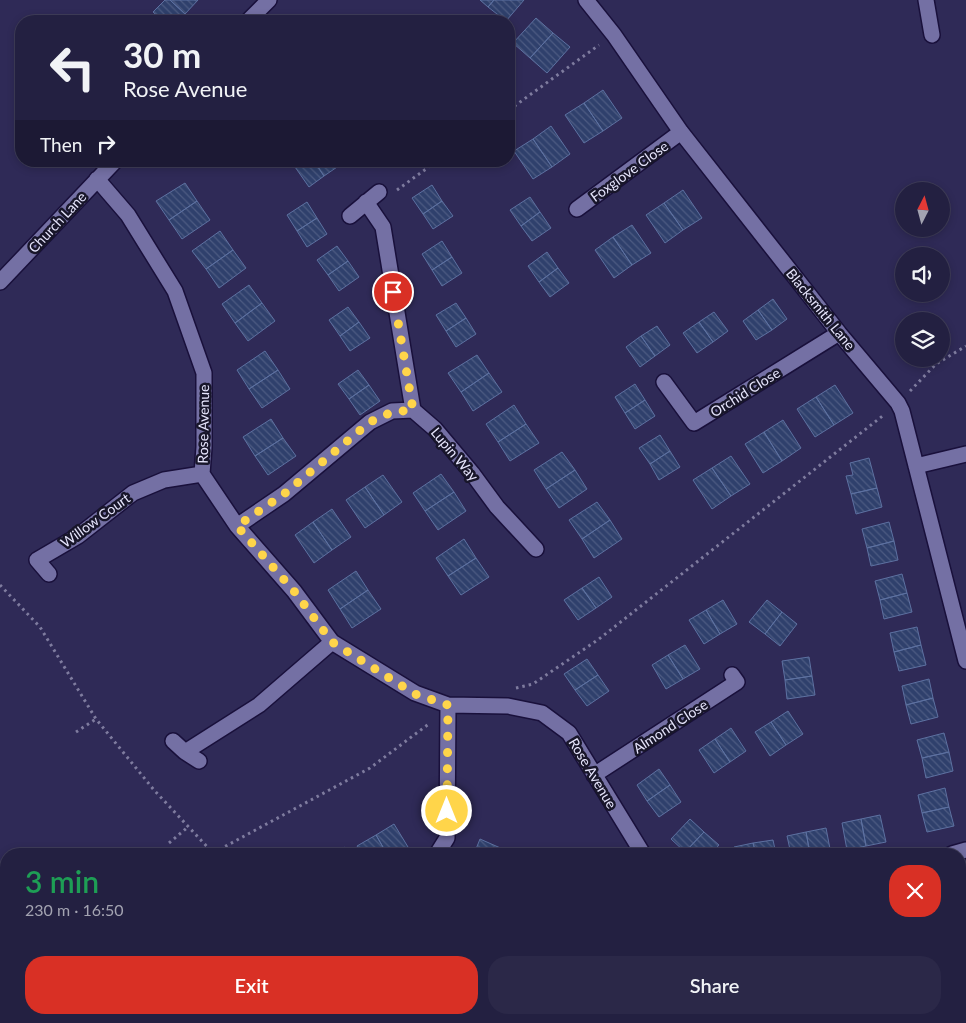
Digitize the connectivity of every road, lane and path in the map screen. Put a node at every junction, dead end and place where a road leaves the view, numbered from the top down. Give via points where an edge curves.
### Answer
1 (269, 0) edge
2 (586, 0) edge
3 (926, 0) edge
4 (254, 15) edge
5 (614, 35) junction
6 (932, 36) dead end
7 (515, 106) edge
8 (681, 132) junction
9 (109, 167) edge
10 (429, 167) edge
11 (97, 180) junction
12 (379, 192) joint
13 (366, 202) junction
14 (577, 209) dead end
15 (350, 216) dead end
16 (0, 282) edge
17 (839, 333) junction
18 (966, 346) edge
19 (664, 382) dead end
20 (898, 403) junction
21 (413, 410) junction
22 (966, 454) edge
23 (916, 466) junction
24 (202, 474) junction
25 (237, 526) junction
26 (536, 549) dead end
27 (49, 574) dead end
28 (332, 642) junction
29 (966, 661) edge
30 (738, 682) dead end
31 (514, 689) dead end
32 (448, 705) junction
33 (96, 719) dead end
34 (76, 732) dead end
35 (173, 742) dead end
36 (185, 752) junction
37 (199, 761) dead end
38 (594, 775) junction
39 (188, 827) dead end
40 (169, 843) dead end
41 (441, 848) edge
42 (639, 848) edge

1 - 4 street
2 - 5 street, Blacksmith Lane
3 - 6 street
5 - 7 path
5 - 8 street, Blacksmith Lane
8 - 14 street, Foxglove Close
8 - 17 street, Blacksmith Lane
9 - 11 street, Church Lane
10 - 12 path via 388,196
11 - 16 street, Church Lane
11 - 24 street, Rose Avenue via 128,214 175,291 204,373
12 - 13 street
13 - 15 street
13 - 21 street via 383,227
17 - 19 street, Orchid Close via 694,424
17 - 20 street, Blacksmith Lane
18 - 20 path via 936,364
20 - 23 street, Blacksmith Lane
20 - 31 path via 599,639 533,684
21 - 25 street via 392,412 370,422 284,494
21 - 26 street, Lupin Way via 435,429 497,507
22 - 23 street
23 - 29 street, Blacksmith Lane
24 - 25 street, Rose Avenue
24 - 27 street, Willow Court via 164,480 133,493 78,536 33,555
25 - 28 street, Rose Avenue via 294,591
28 - 32 street, Rose Avenue via 415,694
28 - 36 street via 260,705
30 - 38 street, Almond Close
32 - 38 street, Rose Avenue via 508,706 542,713 569,733
32 - 41 street via 447,838
33 - 34 path
35 - 36 street
36 - 37 street
38 - 42 street, Rose Avenue
39 - 40 path

